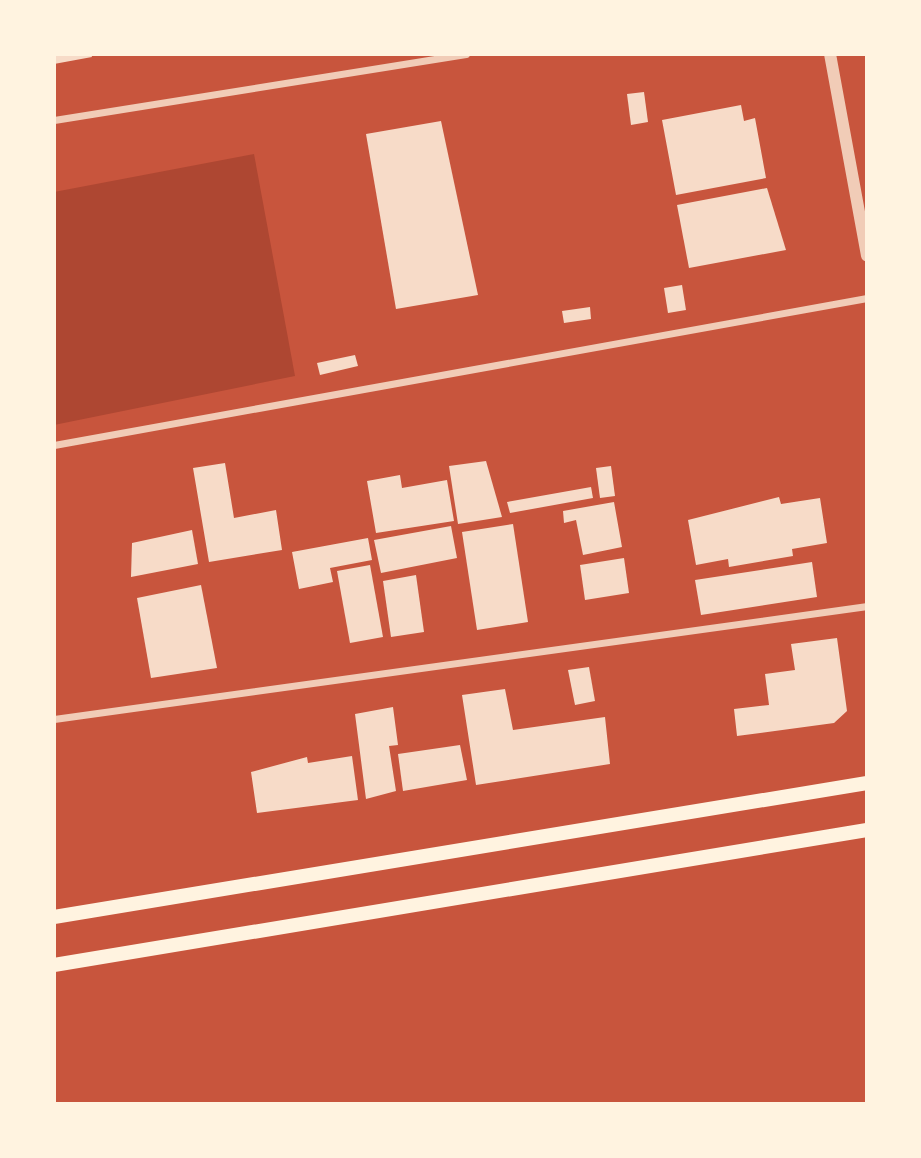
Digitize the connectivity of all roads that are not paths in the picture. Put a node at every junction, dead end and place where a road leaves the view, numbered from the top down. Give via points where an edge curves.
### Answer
1 (466, 54) edge
2 (830, 54) edge
3 (54, 120) edge
4 (867, 256) edge
5 (867, 298) edge
6 (54, 445) edge
7 (867, 606) edge
8 (54, 719) edge
9 (867, 783) edge
10 (867, 830) edge
11 (54, 916) edge
12 (54, 965) edge

1 - 3 street
2 - 4 street
5 - 6 street
7 - 8 street
9 - 11 main road
10 - 12 main road

